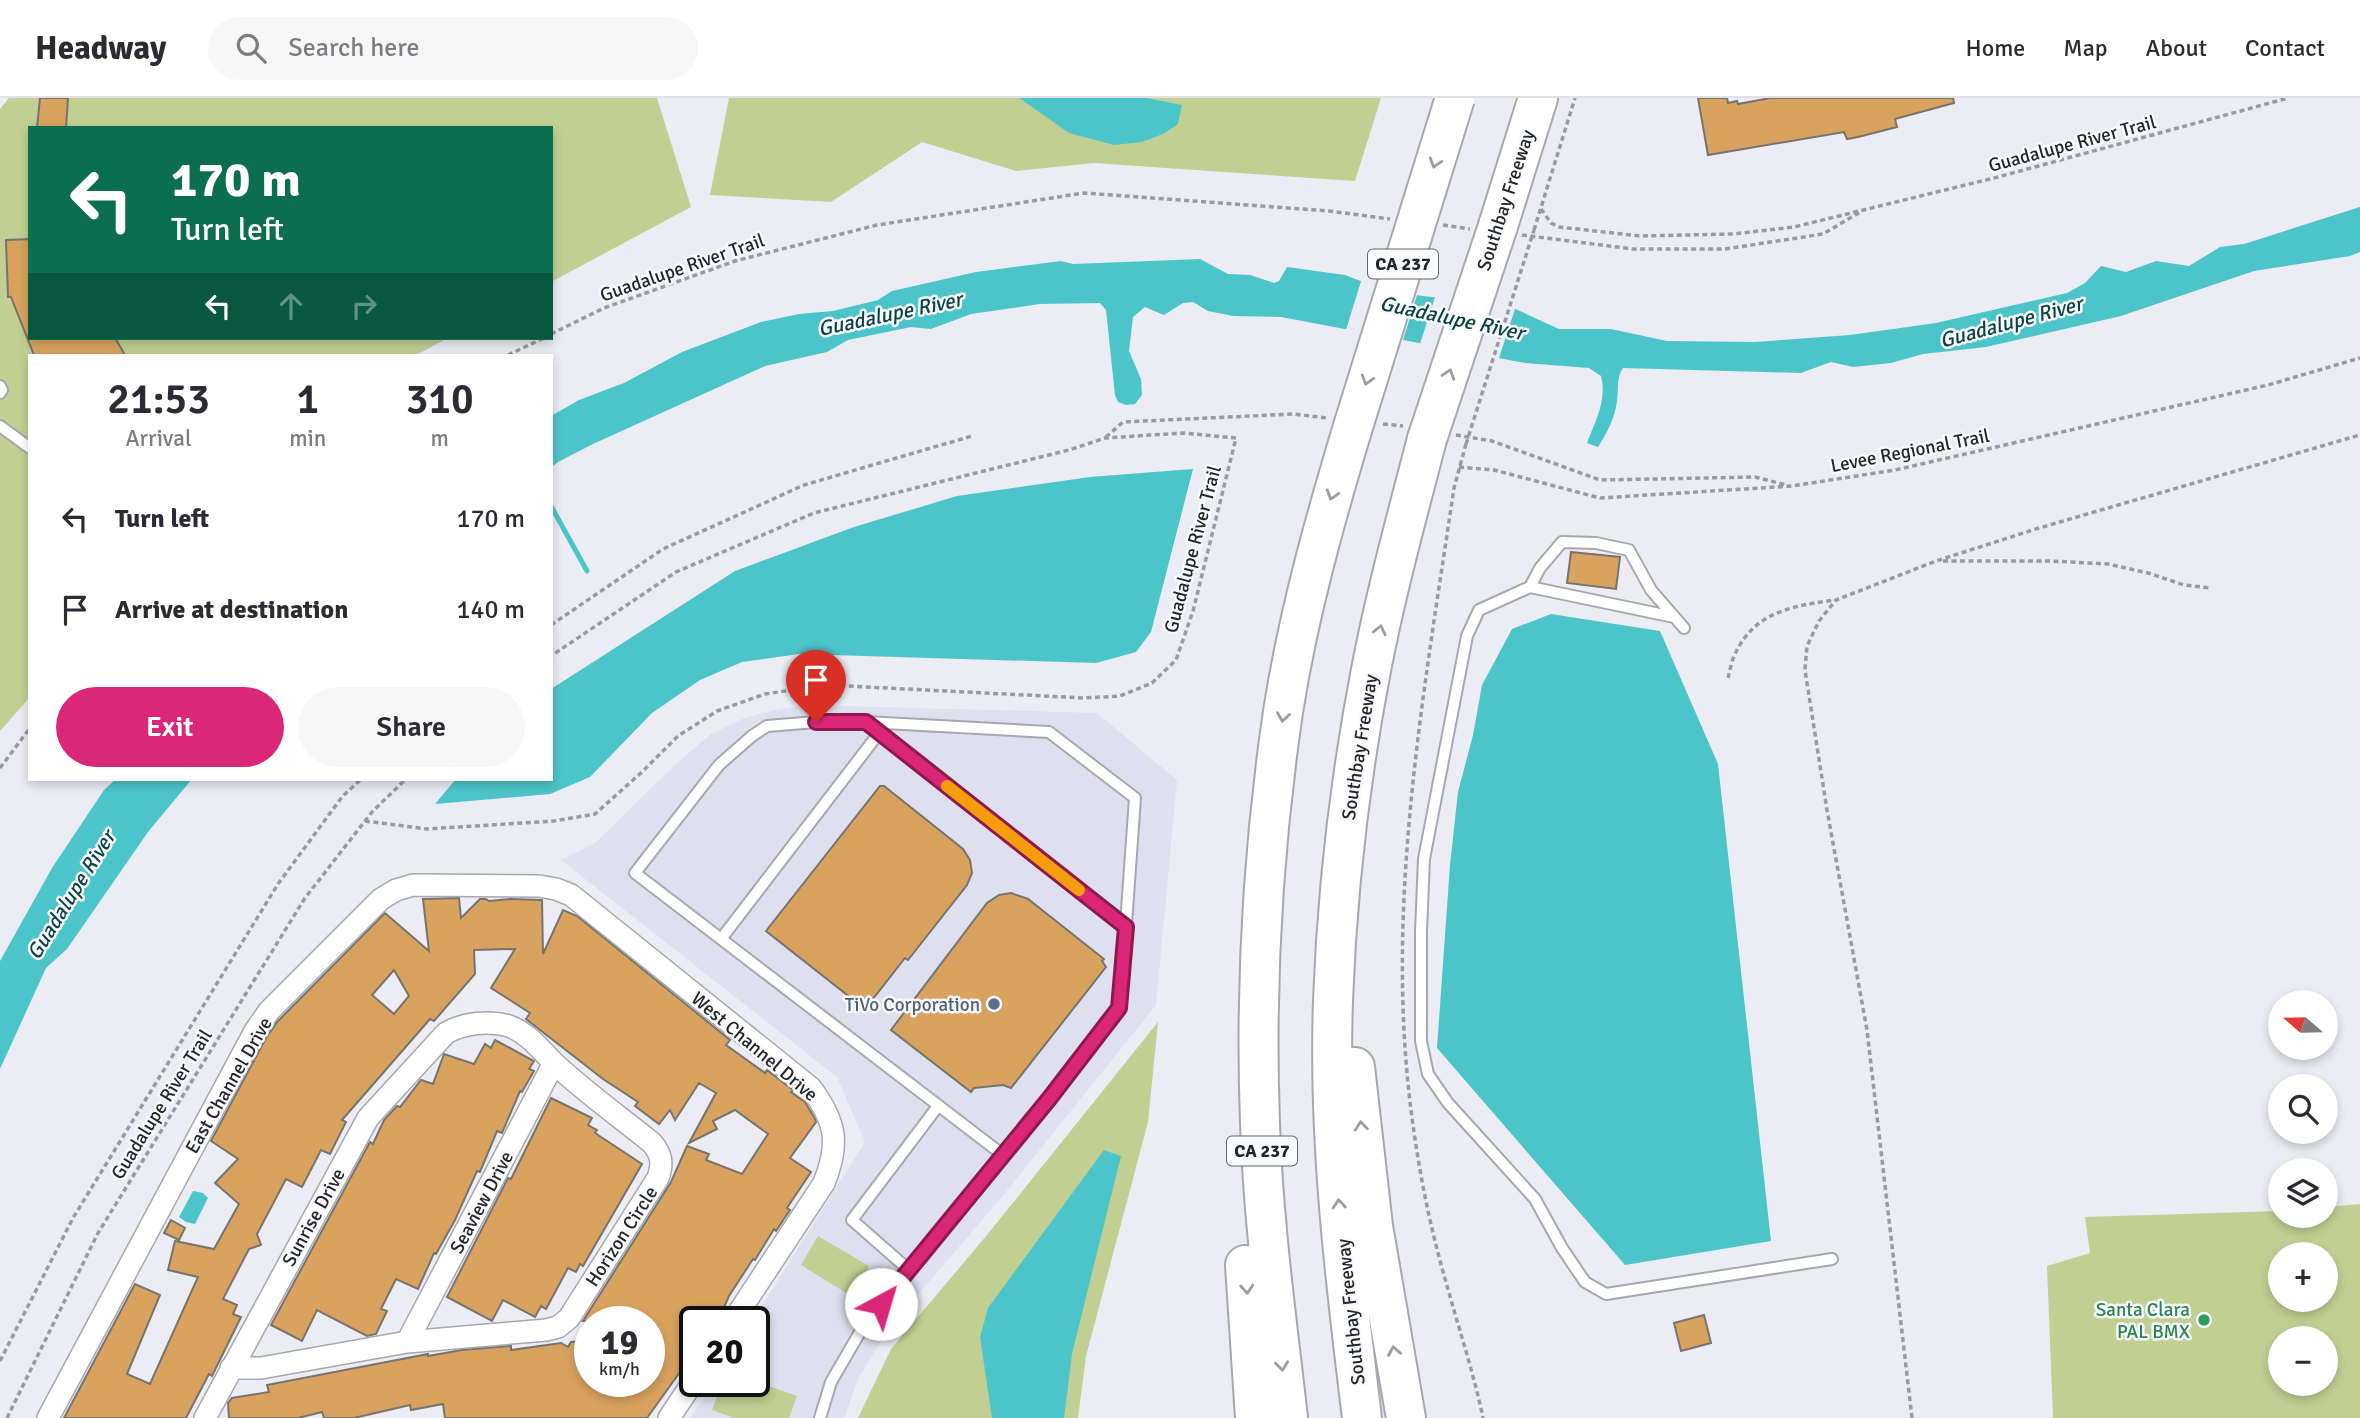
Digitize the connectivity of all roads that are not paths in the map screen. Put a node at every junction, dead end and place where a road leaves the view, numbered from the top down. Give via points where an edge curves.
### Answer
1 (1455, 98) edge
2 (1538, 98) edge
3 (0, 386) edge
4 (0, 393) edge
5 (0, 426) edge
6 (28, 447) edge
7 (1530, 587) junction
8 (1675, 617) junction
9 (1684, 628) dead end
10 (866, 722) junction
11 (879, 733) junction
12 (1265, 882) junction
13 (556, 889) joint
14 (1340, 891) junction
15 (1126, 927) junction
16 (721, 939) junction
17 (446, 1033) joint
18 (554, 1063) junction
19 (939, 1106) junction
20 (1003, 1155) junction
21 (1832, 1259) dead end
22 (909, 1270) junction
23 (743, 1306) edge
24 (407, 1342) junction
25 (231, 1368) junction
26 (683, 1397) edge
27 (48, 1418) edge
28 (205, 1418) edge
29 (669, 1418) edge
30 (820, 1418) edge
31 (1255, 1418) edge
32 (1288, 1418) edge
33 (1362, 1418) edge
34 (1406, 1418) edge

1 -> 12 highway, CA 237, bridge via 1316,555 1275,774
14 -> 2 highway, Southbay Freeway, bridge via 1371,669 1397,554 1427,439 1509,230
3 - 4 lane
5 - 6 lane
7 - 8 lane
7 - 8 lane via 1562,542 1596,543 1629,550 1651,590
7 - 21 lane via 1479,610 1467,636 1424,859 1420,1041 1429,1074 1448,1103 1535,1199 1585,1282 1606,1294
8 - 9 lane
10 - 11 lane
10 - 15 lane via 1049,732 1135,798
10 - 16 lane via 767,726 751,736 719,765 635,873
11 - 15 lane
11 - 16 lane
12 -> 31 highway via 1241,954 1238,1030 1242,1221
12 -> 32 highway, CA 237 via 1260,1125 1269,1265
13 - 23 street, West Channel Drive via 586,905 811,1088 825,1107 833,1128 832,1165
13 - 27 street, East Channel Drive via 413,885 396,890 269,1011 243,1051
33 -> 14 highway, Southbay Freeway via 1334,1123 1333,1003
34 -> 14 highway via 1371,1214
15 - 20 lane via 1119,1008
16 - 19 lane
17 - 18 street, Horizon Circle via 466,1024 511,1027
17 - 25 street, Sunrise Drive via 368,1118
18 - 24 street, Seaview Drive
18 - 24 street, Horizon Circle via 652,1143 662,1159 658,1178 569,1318 558,1327
19 - 20 lane
19 - 22 lane via 852,1220
20 - 22 lane
22 - 30 lane via 848,1350 831,1382
24 - 25 street, Horizon Circle via 261,1368
25 - 28 street, Sunrise Drive
26 - 29 street

